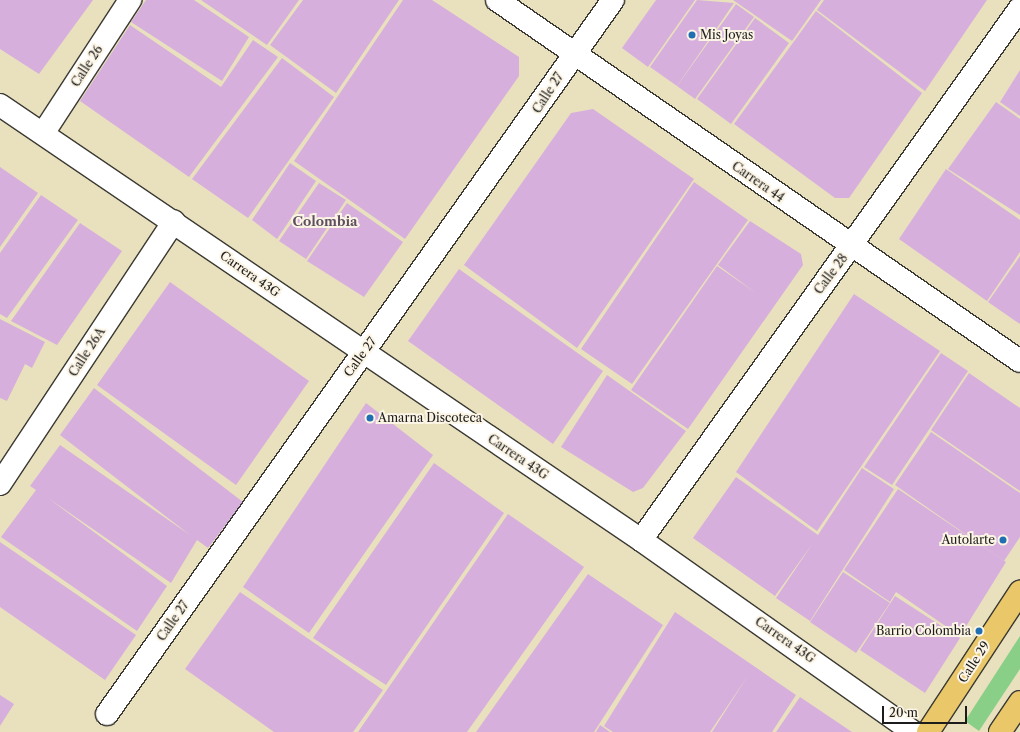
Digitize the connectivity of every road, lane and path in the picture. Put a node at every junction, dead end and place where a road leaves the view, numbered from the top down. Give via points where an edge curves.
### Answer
1 (130, 0) edge
2 (497, 0) edge
3 (613, 0) edge
4 (1020, 8) edge
5 (573, 53) junction
6 (0, 105) edge
7 (44, 132) junction
8 (174, 221) junction
9 (852, 247) junction
10 (363, 354) junction
11 (1020, 360) edge
12 (0, 484) edge
13 (642, 540) junction
14 (1020, 592) edge
15 (1020, 702) edge
16 (107, 714) dead end
17 (913, 732) edge
18 (928, 732) edge
19 (1000, 732) edge

1 - 7 street, Calle 26
2 - 5 street, Carrera 44
3 - 5 street, Calle 27
4 - 9 street, Calle 28
5 - 9 street, Carrera 44
5 - 10 street, Calle 27 via 546,99
6 - 7 street, Carrera 43G
7 - 8 street, Carrera 43G
8 - 10 street, Carrera 43G
8 - 12 street, Calle 26A
9 - 11 street, Carrera 44
9 - 13 street, Calle 28
10 - 13 street, Carrera 43G
10 - 16 street, Calle 27
13 - 17 street, Carrera 43G
14 - 18 main road, Calle 29
15 - 19 main road

